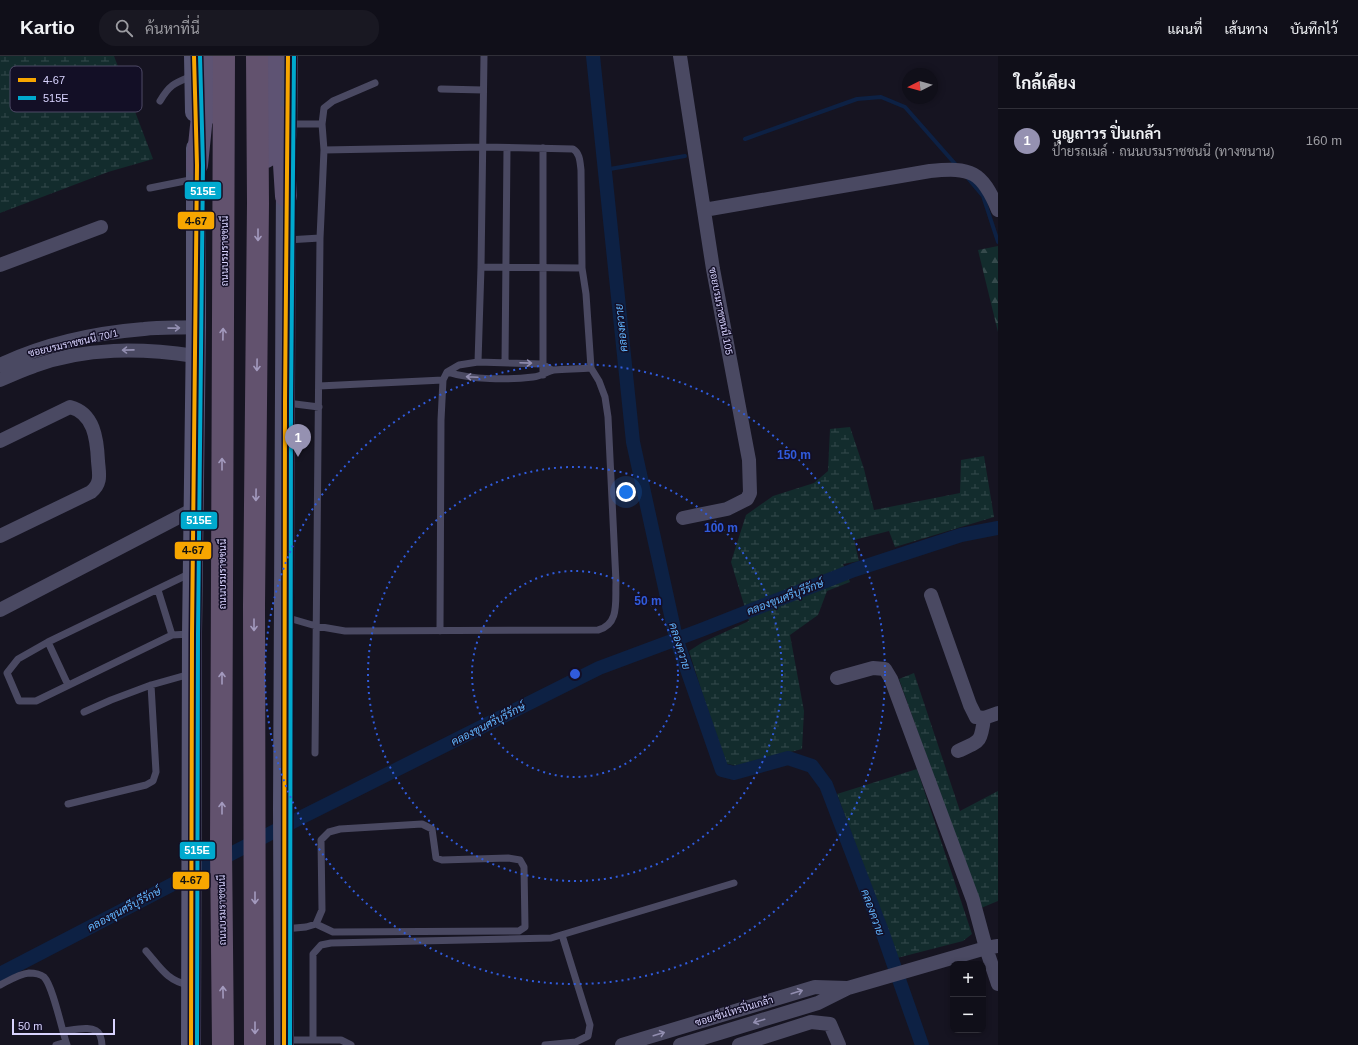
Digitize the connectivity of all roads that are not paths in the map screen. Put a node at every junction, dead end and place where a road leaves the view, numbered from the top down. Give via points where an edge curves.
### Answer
1 (211, 56) edge
2 (224, 56) edge
3 (257, 56) edge
4 (272, 56) edge
5 (277, 56) edge
6 (288, 56) edge
7 (484, 56) edge
8 (680, 56) edge
9 (198, 62) edge
10 (375, 83) dead end
11 (441, 89) dead end
12 (484, 90) junction
13 (160, 101) dead end
14 (287, 124) junction
15 (322, 124) junction
16 (483, 147) junction
17 (507, 148) junction
18 (543, 148) junction
19 (324, 150) junction
20 (196, 172) junction
21 (150, 188) dead end
22 (224, 196) junction
23 (286, 196) junction
24 (258, 203) junction
25 (704, 210) junction
26 (998, 210) edge
27 (101, 227) dead end
28 (320, 238) junction
29 (287, 240) junction
30 (0, 265) edge
31 (481, 267) junction
32 (506, 267) junction
33 (542, 267) junction
34 (582, 268) junction
35 (196, 327) junction
36 (146, 328) junction
37 (145, 350) junction
38 (195, 356) junction
39 (478, 362) junction
40 (504, 363) junction
41 (542, 364) junction
42 (0, 365) edge
43 (591, 368) junction
44 (552, 370) junction
45 (447, 372) junction
46 (543, 375) junction
47 (0, 380) edge
48 (443, 380) junction
49 (319, 386) junction
50 (284, 403) junction
51 (319, 407) junction
52 (0, 441) edge
53 (194, 509) junction
54 (683, 518) dead end
55 (0, 536) edge
56 (193, 572) junction
57 (158, 590) junction
58 (931, 595) dead end
59 (0, 610) edge
60 (284, 616) junction
61 (316, 626) junction
62 (440, 631) junction
63 (192, 634) junction
64 (172, 635) junction
65 (48, 642) junction
66 (192, 673) junction
67 (837, 678) dead end
68 (68, 685) junction
69 (151, 685) junction
70 (84, 712) dead end
71 (998, 713) edge
72 (984, 718) junction
73 (958, 751) dead end
74 (315, 753) dead end
75 (68, 804) dead end
76 (734, 883) dead end
77 (316, 924) junction
78 (284, 929) junction
79 (562, 935) junction
80 (992, 947) edge
81 (146, 951) dead end
82 (998, 984) edge
83 (0, 985) edge
84 (191, 985) junction
85 (848, 988) junction
86 (63, 1031) junction
87 (314, 1039) junction
88 (284, 1042) edge
89 (66, 1044) edge
90 (56, 1045) edge
91 (102, 1045) edge
92 (191, 1045) edge
93 (224, 1045) edge
94 (255, 1045) edge
95 (351, 1045) edge
96 (546, 1045) edge
97 (622, 1045) edge
98 (680, 1045) edge
99 (739, 1045) edge
100 (839, 1045) edge

1 - 22 main road via 217,146
2 - 22 highway, ถนนบรมราชชนนี
3 - 24 highway
4 - 24 main road via 268,142
5 - 23 main road
6 - 14 main road
7 - 12 lane
8 - 25 street, ซอยบรมราชชนนี 105
9 - 13 lane via 167,89
9 - 20 main road via 202,116
10 - 15 lane via 327,104
11 - 12 lane
12 - 16 lane
14 - 15 lane
14 - 23 main road
15 - 19 lane
16 - 17 lane
16 - 19 lane
16 - 31 lane
17 - 18 lane
17 - 32 lane
18 - 33 lane
18 - 34 lane via 573,149 579,156
19 - 28 lane
20 - 21 lane
20 - 35 main road
93 -> 22 highway, ถนนบรมราชชนนี via 221,848
23 - 29 main road
24 -> 94 highway via 254,606
25 - 26 street via 930,170 960,170 978,176 990,191
25 - 54 street, ซอยบรมราชชนนี 105 via 749,460 750,493 747,500 727,509
27 - 30 street
28 - 29 lane
28 - 49 lane
29 - 50 main road
31 - 32 lane
31 - 39 lane
32 - 33 lane
32 - 40 lane
33 - 34 lane
33 - 41 lane
34 - 43 lane
36 -> 35 street, ซอยบรมราชชนนี 70/1
35 - 38 main road
36 - 37 street
36 - 42 street, ซอยบรมราชชนนี 70/1 via 104,334 45,348
37 - 38 street, ซอยบรมราชชนนี 70/1
37 -> 47 street, ซอยบรมราชชนนี 70/1 via 104,351 62,358
38 - 53 main road
39 - 40 lane
39 - 45 lane via 459,365
40 -> 41 lane
41 - 44 lane
41 - 46 lane
43 - 44 lane
43 - 62 lane via 605,397 608,418 616,582 613,621 606,628 598,630
44 - 46 lane
46 -> 45 lane via 474,378
45 - 48 lane
48 - 49 lane
48 - 62 lane
49 - 51 lane
50 - 51 lane
50 - 60 main road
51 - 61 lane
52 - 55 street via 70,407 76,408 95,431 99,477 98,484 90,492
53 - 56 main road
53 - 59 street
56 - 57 lane
56 - 63 main road
57 - 64 lane
57 - 65 lane
58 - 72 street via 970,705 976,717
60 - 61 lane
60 - 78 main road
61 - 62 lane via 345,632
61 - 74 lane
63 - 64 lane
63 - 66 main road
64 - 68 lane
65 - 68 lane
65 - 68 lane via 18,659 7,673 19,701 36,701
66 - 69 lane
66 - 84 main road
67 - 80 street via 873,668 885,670 891,679
69 - 70 lane
69 - 75 lane via 156,772 153,781 146,785
71 - 72 street
72 - 73 street via 982,736 975,744
76 - 79 lane
77 - 77 lane via 322,910 321,840 329,832 340,828 422,824 432,829 436,858 508,858 520,860 524,867 525,927 519,931 333,932
77 - 78 lane via 306,928
78 - 88 main road
79 - 87 lane via 534,940 321,945 314,954
79 - 96 lane via 590,1025 588,1036 576,1042
80 - 82 street
80 - 85 street, ซอยเซ็นโทรปิ่นเกล้า
81 - 84 lane via 169,977 178,983
83 - 86 lane via 28,973 44,977 50,988
84 - 92 main road
97 -> 85 street, ซอยเซ็นโทรปิ่นเกล้า via 815,987
85 -> 98 street, ซอยเซ็นโทรปิ่นเกล้า via 818,1004
86 - 89 lane
86 - 91 lane via 95,1030 100,1034
87 - 88 lane
87 - 95 lane via 341,1040
89 - 90 lane
99 - 100 street via 811,1022 830,1024

